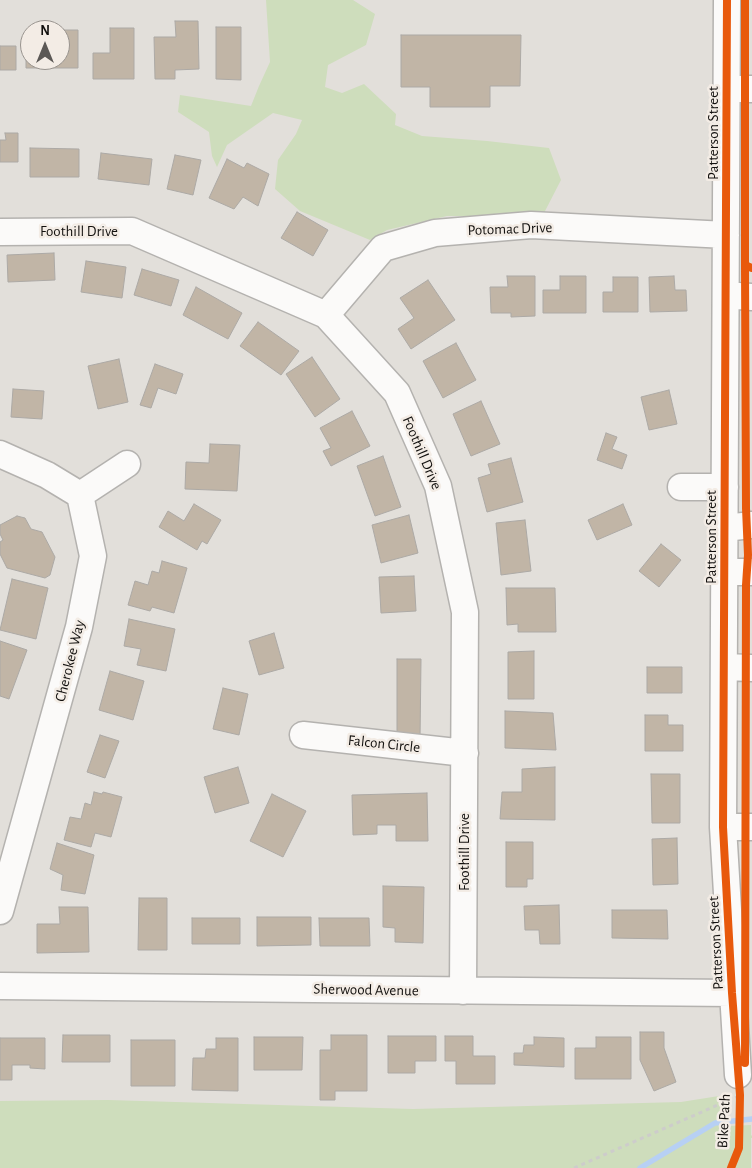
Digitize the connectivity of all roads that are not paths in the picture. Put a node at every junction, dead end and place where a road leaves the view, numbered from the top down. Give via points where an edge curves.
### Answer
1 (728, 0) edge
2 (740, 89) edge
3 (0, 232) edge
4 (726, 235) junction
5 (726, 295) junction
6 (752, 298) edge
7 (326, 315) junction
8 (0, 454) edge
9 (127, 464) dead end
10 (681, 487) dead end
11 (725, 487) junction
12 (80, 495) junction
13 (752, 525) edge
14 (725, 528) junction
15 (724, 572) junction
16 (752, 572) edge
17 (724, 668) junction
18 (752, 668) edge
19 (303, 735) dead end
20 (465, 753) junction
21 (723, 827) junction
22 (752, 827) edge
23 (0, 911) edge
24 (0, 986) edge
25 (463, 991) junction
26 (732, 993) junction
27 (740, 1086) road end

1 - 2 street, Patterson Street
2 - 4 street, Patterson Street
3 - 7 street, Foothill Drive via 132,231
4 - 5 street, Patterson Street
4 - 7 street, Potomac Drive via 532,225 434,233 383,248
5 - 6 street
5 - 11 street, Patterson Street
7 - 20 street, Foothill Drive via 397,393 438,486 465,612
8 - 12 street via 47,475
9 - 12 street
10 - 11 street
11 - 14 street, Patterson Street
12 - 23 street, Cherokee Way via 93,556 59,703
13 - 14 street
14 - 15 street, Patterson Street
15 - 16 street
15 - 17 street, Patterson Street
17 - 18 street
17 - 21 street, Patterson Street
19 - 20 street, Falcon Circle
20 - 25 street, Foothill Drive
21 - 22 street
21 - 26 street, Patterson Street
24 - 25 street, Sherwood Avenue
25 - 26 street, Sherwood Avenue
26 - 27 street, Patterson Street

